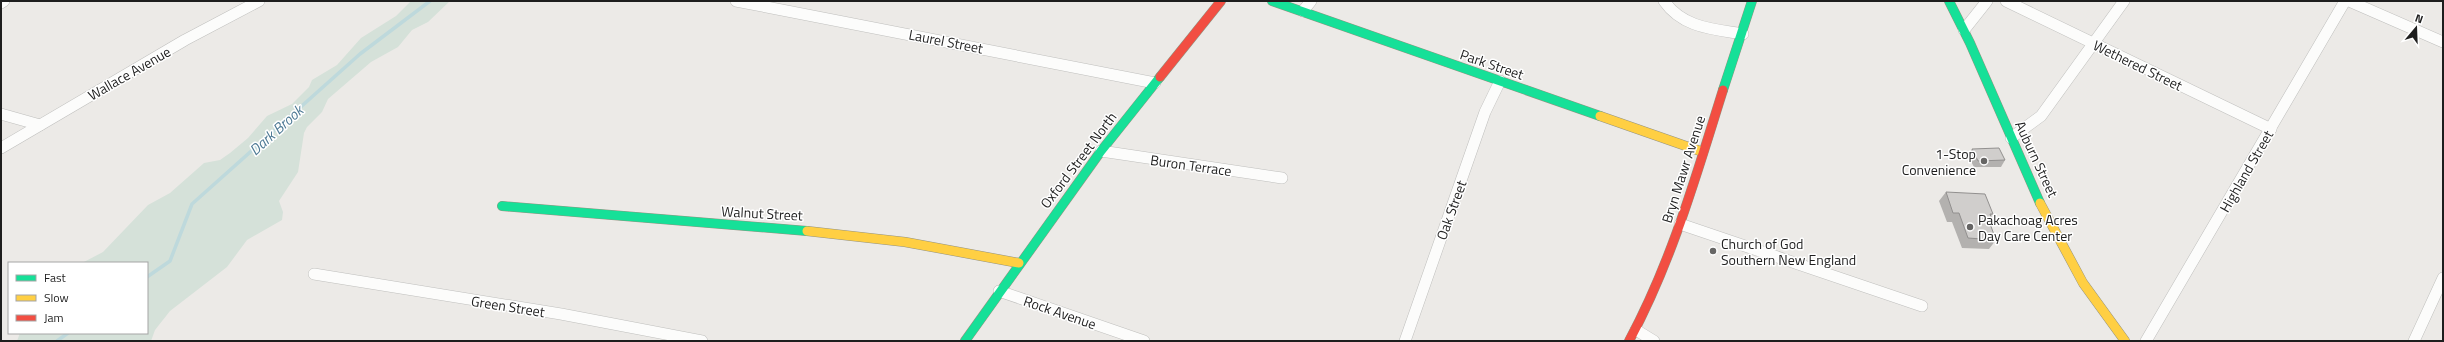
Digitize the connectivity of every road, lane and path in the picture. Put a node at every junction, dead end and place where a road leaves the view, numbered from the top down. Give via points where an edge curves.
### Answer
1 (4, 1) edge
2 (259, 1) edge
3 (736, 1) edge
4 (1221, 1) edge
5 (1272, 1) edge
6 (1311, 1) edge
7 (1664, 1) edge
8 (1752, 1) edge
9 (1949, 1) edge
10 (1988, 1) edge
11 (2006, 1) edge
12 (2124, 1) edge
13 (2345, 1) edge
14 (2349, 1) edge
15 (1, 3) edge
16 (1303, 11) junction
17 (1964, 30) junction
18 (1743, 34) junction
19 (2443, 42) edge
20 (2094, 43) junction
21 (1500, 81) junction
22 (1155, 83) junction
23 (1, 114) edge
24 (40, 125) junction
25 (2270, 129) junction
26 (2011, 138) junction
27 (1, 148) edge
28 (1101, 151) junction
29 (1703, 152) junction
30 (1282, 178) dead end
31 (502, 206) dead end
32 (1680, 224) junction
33 (1019, 263) junction
34 (314, 274) dead end
35 (2443, 278) edge
36 (999, 291) junction
37 (1922, 306) dead end
38 (1636, 330) junction
39 (702, 341) edge
40 (965, 341) edge
41 (1144, 341) edge
42 (1405, 341) edge
43 (1629, 341) edge
44 (1654, 341) edge
45 (2126, 341) edge
46 (2146, 341) edge
47 (2414, 341) edge

1 - 15 street
2 - 24 street, Wallace Avenue via 185,40
3 - 22 street, Laurel Street
4 - 22 street, Oxford Street North
5 - 16 street, Park Street
6 - 16 street
7 - 18 street via 1674,13 1688,23
8 - 18 street, Bryn Mawr Avenue
9 - 17 street, Auburn Street
10 - 17 street
11 - 20 street, Wethered Street
12 - 20 street
13 - 25 street, Highland Street
14 - 19 street
16 - 21 street, Park Street
17 - 26 street, Auburn Street
18 - 29 street, Bryn Mawr Avenue
20 - 25 street, Wethered Street
20 - 26 street via 2041,116
21 - 29 street, Park Street
21 - 42 street, Oak Street via 1485,112
22 - 28 street, Oxford Street North
23 - 24 street
24 - 27 street, Wallace Avenue
25 - 46 street, Highland Street
26 - 45 street, Auburn Street via 2076,272 2102,313
28 - 30 street, Buron Terrace
28 - 33 street, Oxford Street North
29 - 32 street, Bryn Mawr Avenue
31 - 33 street, Walnut Street via 647,220 840,233 922,243
32 - 37 street
32 - 38 street, Bryn Mawr Avenue via 1664,273
33 - 36 street, Oxford Street North
34 - 39 street, Green Street via 561,314
35 - 47 street
36 - 40 street, Oxford Street North
36 - 41 street, Rock Avenue
38 - 43 street, Bryn Mawr Avenue
38 - 44 street

